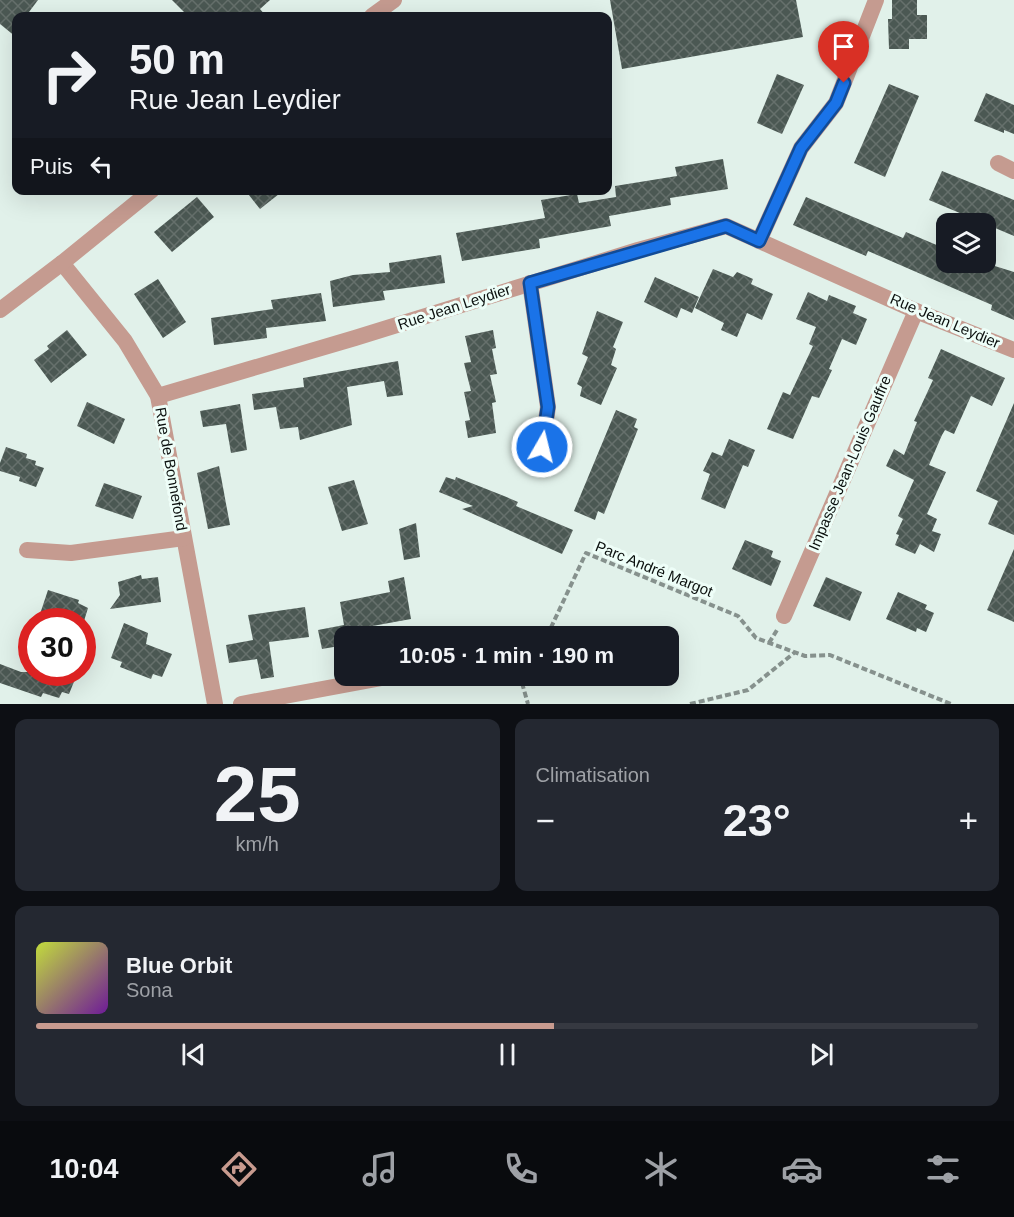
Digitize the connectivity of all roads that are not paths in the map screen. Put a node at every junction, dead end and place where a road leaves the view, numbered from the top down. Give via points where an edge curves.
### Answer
1 (394, 0) edge
2 (876, 0) edge
3 (378, 12) edge
4 (998, 163) dead end
5 (1014, 171) edge
6 (146, 195) edge
7 (759, 241) junction
8 (62, 263) junction
9 (530, 283) junction
10 (0, 310) edge
11 (916, 311) junction
12 (1014, 350) edge
13 (158, 396) junction
14 (542, 447) dead end
15 (184, 538) junction
16 (27, 550) dead end
17 (784, 616) dead end
18 (338, 686) edge
19 (215, 704) edge
20 (241, 704) edge

1 - 3 street
2 - 7 street via 836,103 801,148
4 - 5 street
6 - 8 street
7 - 9 street, Rue Jean Leydier via 726,226
7 - 11 street, Rue Jean Leydier
8 - 10 street
8 - 13 street, Rue de Bonnefond via 125,340
9 - 13 street, Rue Jean Leydier
9 - 14 street via 548,407
11 - 12 street, Rue Jean Leydier
11 - 17 street, Impasse Jean-Louis Gauffre
13 - 15 street, Rue de Bonnefond
15 - 16 street via 71,554
15 - 19 street, Rue de Bonnefond
18 - 20 street

